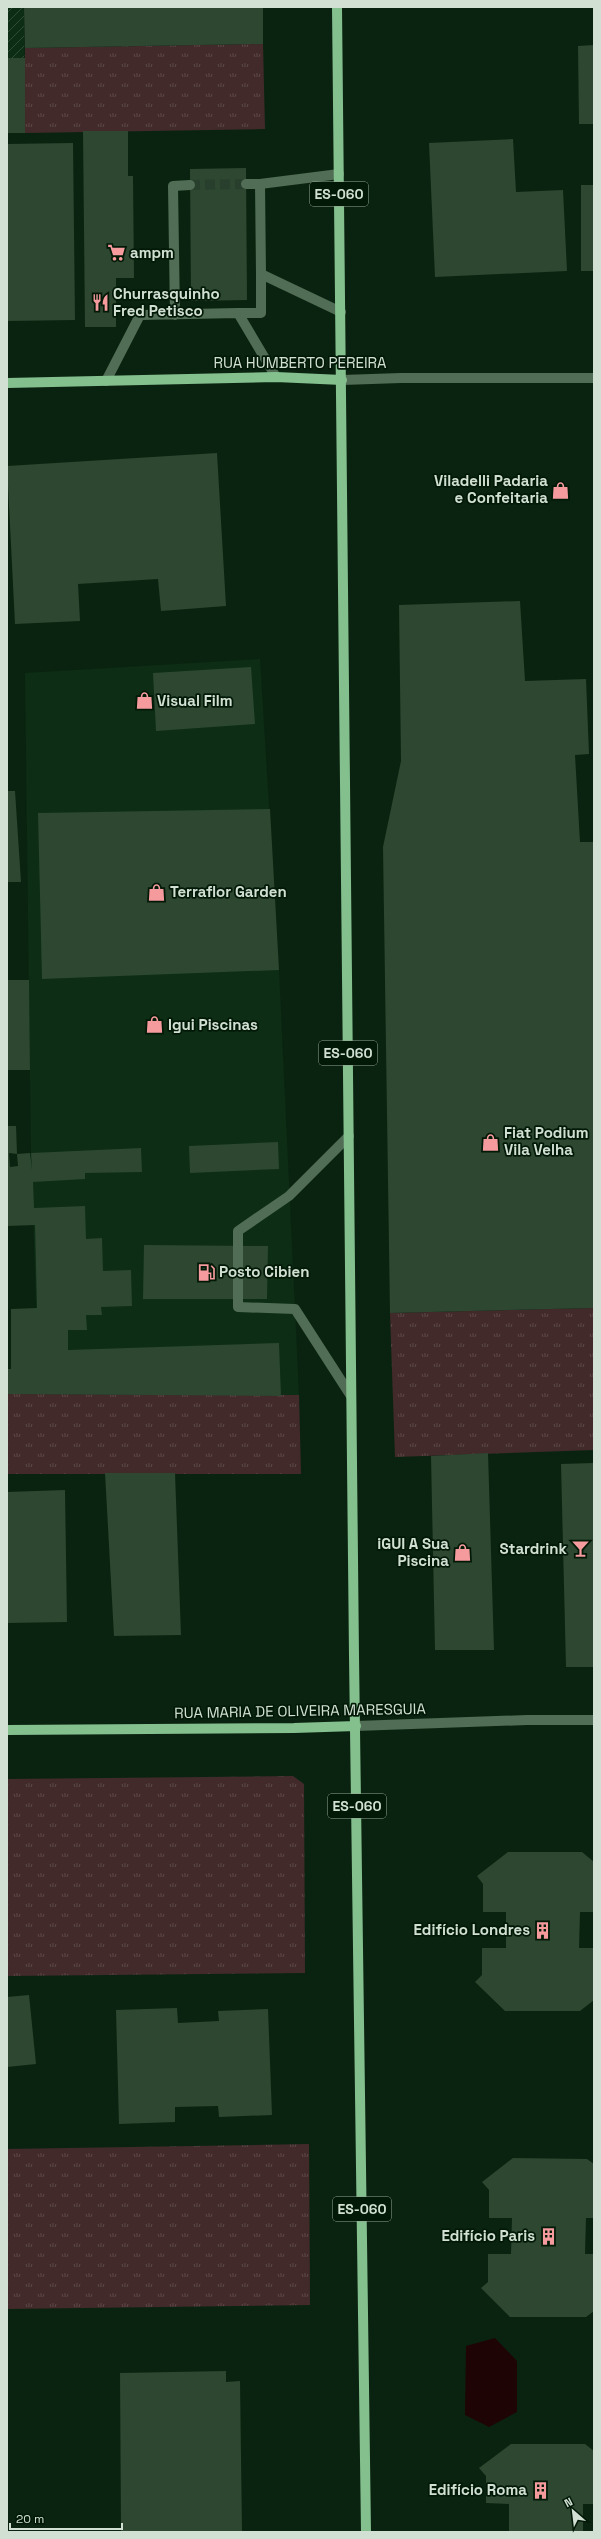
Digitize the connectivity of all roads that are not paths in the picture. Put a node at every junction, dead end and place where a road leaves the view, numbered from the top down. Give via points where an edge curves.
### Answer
1 (337, 7) edge
2 (339, 174) junction
3 (246, 184) tunnel mouth
4 (260, 184) junction
5 (190, 185) tunnel mouth
6 (261, 274) junction
7 (341, 312) junction
8 (238, 313) junction
9 (175, 315) junction
10 (276, 377) junction
11 (594, 378) edge
12 (342, 380) junction
13 (106, 381) junction
14 (7, 383) edge
15 (349, 1136) junction
16 (351, 1396) junction
17 (594, 1720) edge
18 (356, 1726) junction
19 (7, 1730) edge
20 (366, 2532) edge

1 - 2 main road, ES-060
2 - 4 street
2 - 7 main road, ES-060
3 - 4 street
4 - 6 street
5 - 9 street via 173,186
6 - 7 street
6 - 8 street via 261,313
7 - 12 main road, ES-060
8 - 9 street
8 - 10 street
9 - 13 street via 140,315
10 - 12 main road, RUA HUMBERTO PEREIRA
10 - 13 main road, RUA HUMBERTO PEREIRA
11 - 12 street, RUA HUMBERTO PEREIRA
12 - 15 main road, ES-060
13 - 14 main road, RUA HUMBERTO PEREIRA
15 - 16 main road, ES-060
15 - 16 street via 289,1196 238,1231 238,1307 295,1308
16 - 18 main road, ES-060
17 - 18 street, RUA MARIA DE OLIVEIRA MARESGUIA
18 - 19 main road, RUA MARIA DE OLIVEIRA MARESGUIA
18 - 20 main road, ES-060

